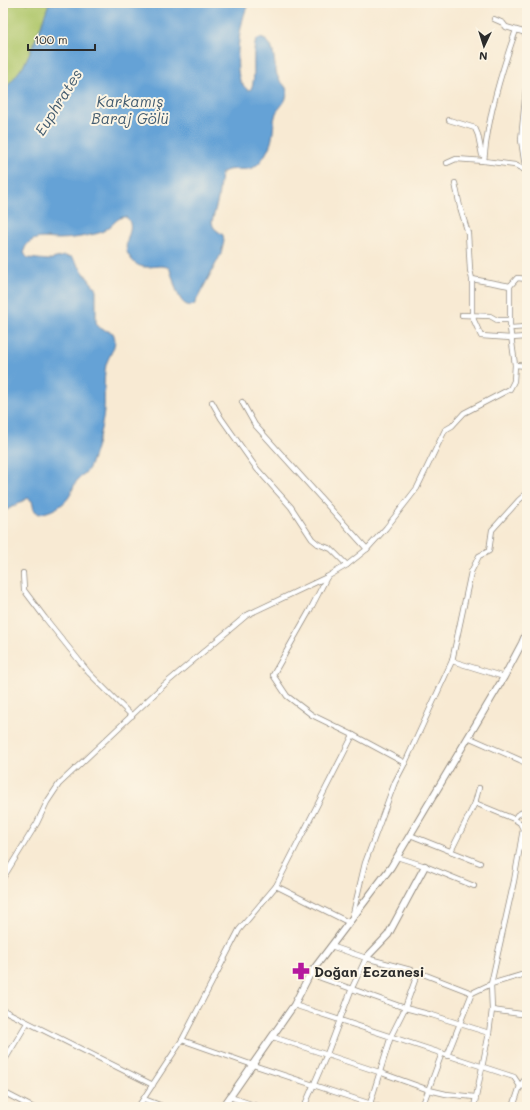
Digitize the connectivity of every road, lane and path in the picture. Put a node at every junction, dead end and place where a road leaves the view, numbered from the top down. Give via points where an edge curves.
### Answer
1 (494, 19) dead end
2 (516, 30) junction
3 (527, 35) edge
4 (527, 78) edge
5 (449, 120) dead end
6 (484, 161) junction
7 (447, 163) dead end
8 (526, 170) edge
9 (527, 180) edge
10 (455, 183) dead end
11 (472, 279) junction
12 (527, 279) edge
13 (510, 286) junction
14 (462, 315) dead end
15 (472, 316) junction
16 (510, 320) junction
17 (527, 326) edge
18 (510, 328) junction
19 (511, 338) junction
20 (527, 338) edge
21 (515, 366) junction
22 (527, 366) edge
23 (212, 402) dead end
24 (242, 402) dead end
25 (527, 493) edge
26 (367, 549) junction
27 (347, 565) junction
28 (23, 573) dead end
29 (328, 576) junction
30 (527, 631) edge
31 (452, 661) junction
32 (504, 677) junction
33 (132, 716) junction
34 (353, 735) junction
35 (468, 737) junction
36 (405, 763) junction
37 (527, 764) edge
38 (479, 788) dead end
39 (475, 803) junction
40 (527, 810) edge
41 (514, 819) junction
42 (410, 835) junction
43 (451, 851) junction
44 (397, 857) junction
45 (480, 863) dead end
46 (425, 866) junction
47 (3, 878) edge
48 (276, 886) junction
49 (474, 886) dead end
50 (350, 920) junction
51 (331, 946) junction
52 (366, 958) junction
53 (418, 972) junction
54 (310, 974) junction
55 (525, 974) dead end
56 (491, 984) junction
57 (352, 988) junction
58 (472, 993) junction
59 (294, 1005) junction
60 (405, 1008) junction
61 (3, 1010) edge
62 (492, 1010) junction
63 (527, 1016) edge
64 (340, 1020) junction
65 (27, 1023) junction
66 (460, 1024) junction
67 (489, 1033) junction
68 (391, 1036) junction
69 (272, 1037) junction
70 (182, 1040) junction
71 (327, 1054) junction
72 (444, 1054) junction
73 (527, 1058) edge
74 (3, 1063) edge
75 (252, 1065) junction
76 (482, 1067) junction
77 (379, 1072) junction
78 (153, 1084) junction
79 (313, 1084) junction
80 (520, 1086) junction
81 (527, 1087) edge
82 (429, 1090) junction
83 (3, 1092) edge
84 (230, 1097) junction
85 (475, 1097) junction
86 (144, 1099) junction
87 (369, 1106) edge
88 (32, 1107) edge
89 (138, 1107) edge
90 (165, 1107) edge
91 (223, 1107) edge
92 (260, 1107) edge
93 (304, 1107) edge
94 (380, 1107) edge
95 (422, 1107) edge
96 (474, 1107) edge
97 (513, 1107) edge

1 - 2 street
2 - 3 street
2 - 6 street via 499,80 486,136
4 - 8 street via 521,140
5 - 6 street via 475,128
6 - 7 street via 456,159
6 - 8 street
8 - 9 street
10 - 11 street via 468,233
11 - 13 street
11 - 15 street
12 - 13 street via 517,278
13 - 16 street
14 - 15 street
15 - 16 street
15 - 19 street via 481,336
16 - 18 street
17 - 18 street
18 - 19 street
19 - 20 street
19 - 21 street
21 - 22 street
21 - 26 street via 514,381 510,389 464,414 445,430 417,488
23 - 27 street via 257,469 291,506 312,539 331,549
24 - 26 street via 255,425
25 - 31 street via 492,530 488,551 479,556 471,572
26 - 27 street
27 - 29 street
28 - 33 street via 24,590 45,618 89,673
29 - 33 street via 247,615 164,684
29 - 34 street via 273,675 287,696 312,715
30 - 32 street
31 - 32 street
31 - 36 street
32 - 35 street
33 - 47 street via 60,784
34 - 36 street
34 - 48 street
35 - 37 street
35 - 42 street
36 - 50 street via 395,782 364,863
38 - 39 street
39 - 41 street
39 - 43 street
40 - 41 street
41 - 56 street via 523,829
42 - 43 street
42 - 44 street
43 - 45 street
44 - 46 street
44 - 50 street
46 - 49 street
46 - 52 street via 388,935
48 - 50 street
48 - 70 street via 239,930
50 - 51 street
51 - 52 street
51 - 54 street
52 - 53 street
52 - 57 street
53 - 58 street
53 - 60 street
54 - 57 street
54 - 59 street
55 - 56 street
56 - 58 street
56 - 62 street
57 - 60 street
57 - 64 street
58 - 66 street
59 - 64 street
59 - 69 street
60 - 66 street
60 - 68 street
61 - 65 street
62 - 63 street
62 - 67 street
64 - 68 street
64 - 71 street
65 - 74 street
65 - 78 street
66 - 67 street
66 - 72 street
67 - 76 street
68 - 72 street
68 - 77 street
69 - 71 street
69 - 75 street
70 - 75 street
70 - 78 street
71 - 77 street
71 - 79 street
72 - 76 street
72 - 82 street
73 - 80 street via 525,1079
75 - 79 street
75 - 84 street
76 - 80 street via 514,1077
76 - 85 street
77 - 82 street
77 - 87 street
78 - 86 street
79 - 87 street
79 - 93 street
80 - 81 street
80 - 97 street
82 - 85 street
82 - 95 street
83 - 88 street
84 - 91 street
84 - 92 street
85 - 96 street
86 - 89 street
86 - 90 street
87 - 94 street

